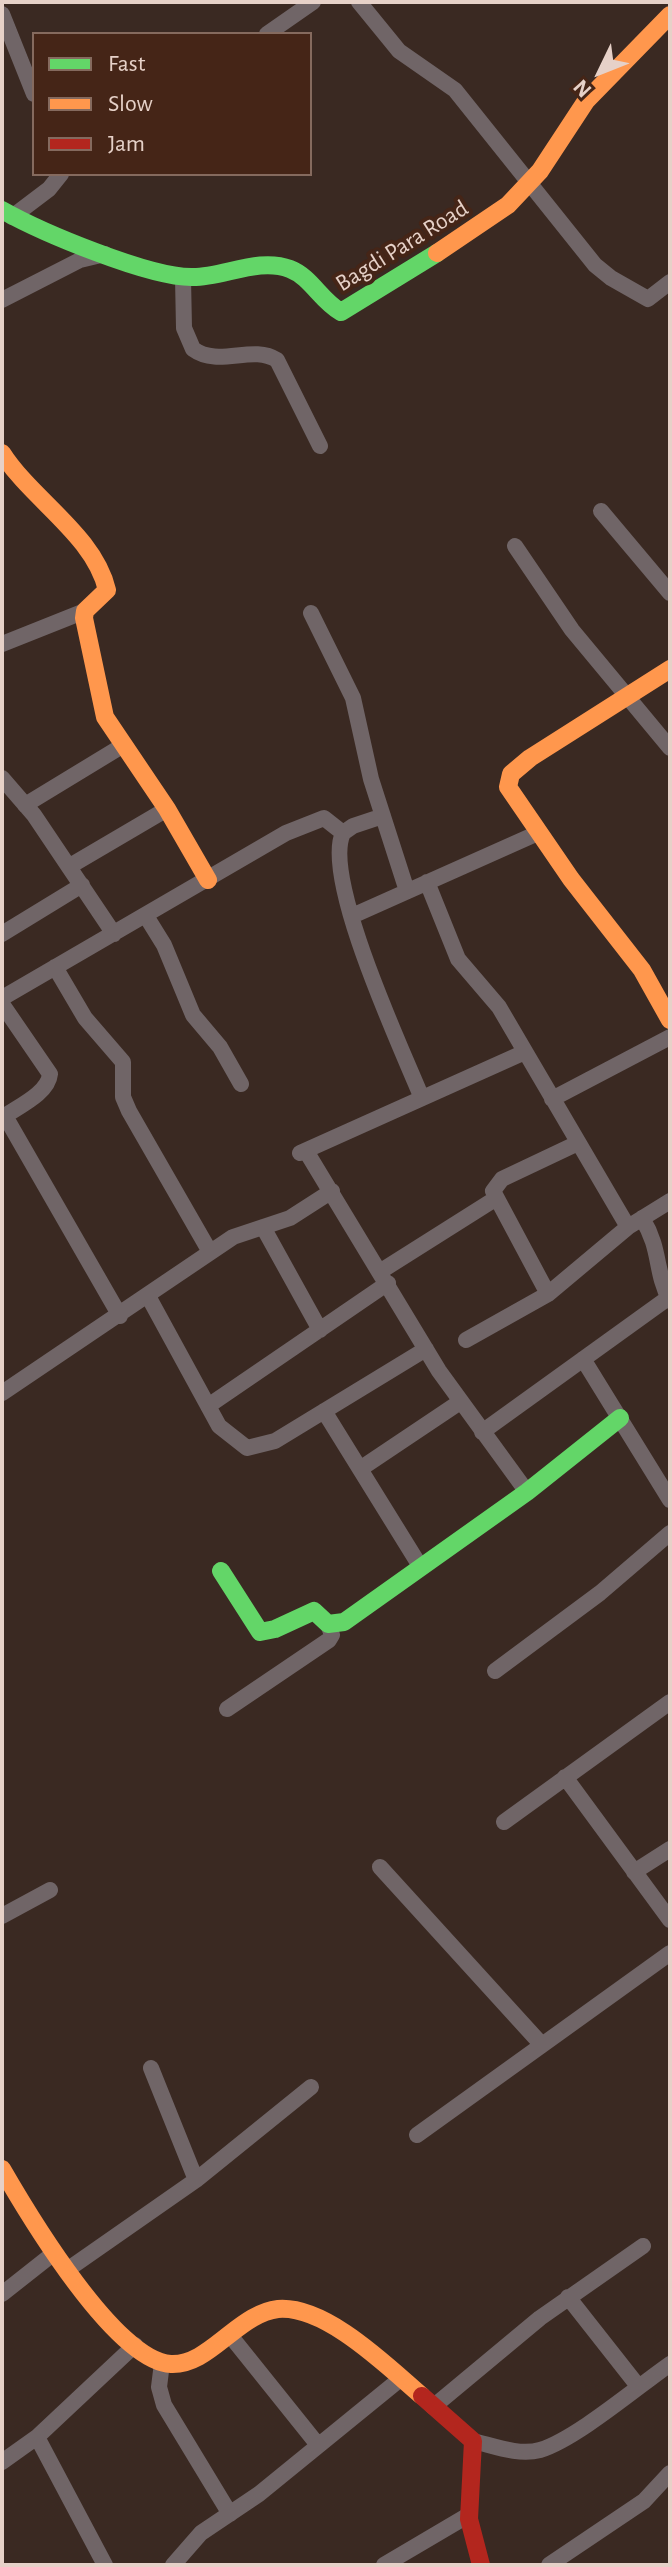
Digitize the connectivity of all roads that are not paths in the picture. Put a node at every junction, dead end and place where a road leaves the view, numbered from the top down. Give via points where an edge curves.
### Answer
1 (313, 2) edge
2 (359, 2) edge
3 (2, 14) edge
4 (670, 15) edge
5 (270, 32) edge
6 (32, 89) edge
7 (59, 176) edge
8 (529, 185) junction
9 (7, 214) edge
10 (107, 254) junction
11 (183, 278) junction
12 (670, 282) edge
13 (2, 300) edge
14 (320, 446) dead end
15 (2, 453) edge
16 (601, 511) dead end
17 (515, 546) dead end
18 (670, 593) edge
19 (85, 611) junction
20 (311, 613) dead end
21 (2, 644) edge
22 (670, 669) edge
23 (628, 696) junction
24 (122, 746) junction
25 (670, 748) edge
26 (2, 778) edge
27 (25, 805) junction
28 (167, 809) junction
29 (383, 816) junction
30 (343, 833) junction
31 (538, 833) junction
32 (70, 866) junction
33 (208, 880) junction
34 (427, 882) junction
35 (82, 885) junction
36 (407, 891) junction
37 (146, 916) junction
38 (352, 916) junction
39 (2, 934) edge
40 (114, 934) junction
41 (55, 967) junction
42 (2, 1001) edge
43 (670, 1020) edge
44 (670, 1037) edge
45 (525, 1052) junction
46 (241, 1084) dead end
47 (421, 1096) junction
48 (552, 1099) junction
49 (3, 1117) edge
50 (578, 1143) junction
51 (332, 1191) junction
52 (495, 1199) junction
53 (670, 1201) edge
54 (635, 1222) junction
55 (263, 1227) junction
56 (210, 1252) junction
57 (385, 1277) junction
58 (548, 1294) junction
59 (148, 1296) junction
60 (669, 1300) edge
61 (120, 1316) junction
62 (320, 1330) junction
63 (466, 1340) dead end
64 (426, 1349) junction
65 (583, 1359) junction
66 (2, 1393) edge
67 (460, 1402) junction
68 (208, 1406) junction
69 (324, 1411) junction
70 (620, 1418) junction
71 (482, 1432) junction
72 (360, 1469) junction
73 (527, 1492) junction
74 (670, 1500) edge
75 (670, 1533) edge
76 (420, 1566) junction
77 (221, 1571) dead end
78 (328, 1624) junction
79 (495, 1671) dead end
80 (670, 1702) edge
81 (227, 1709) dead end
82 (565, 1777) junction
83 (504, 1822) dead end
84 (670, 1849) edge
85 (380, 1867) dead end
86 (634, 1872) junction
87 (50, 1890) dead end
88 (2, 1916) edge
89 (670, 1920) edge
90 (670, 1953) edge
91 (542, 2045) junction
92 (151, 2068) dead end
93 (311, 2087) dead end
94 (417, 2135) dead end
95 (2, 2169) edge
96 (196, 2180) junction
97 (643, 2246) dead end
98 (54, 2253) junction
99 (67, 2270) junction
100 (2, 2294) edge
101 (568, 2297) junction
102 (229, 2334) junction
103 (135, 2345) junction
104 (162, 2363) junction
105 (670, 2364) edge
106 (399, 2380) junction
107 (638, 2386) junction
108 (433, 2407) junction
109 (37, 2437) junction
110 (473, 2441) junction
111 (318, 2445) junction
112 (2, 2462) edge
113 (670, 2473) edge
114 (230, 2514) junction
115 (467, 2516) junction
116 (105, 2565) edge
117 (173, 2565) edge
118 (384, 2565) edge
119 (481, 2565) edge
120 (549, 2565) edge

1 - 5 street
2 - 8 street via 399,51 455,90
3 - 6 street
4 - 8 street, Bagdi Para Road via 586,101
7 - 9 street via 49,189
8 - 11 street, Bagdi Para Road via 486,222 341,312 330,308 306,278 286,268
8 - 12 street via 611,278 648,299
9 - 10 street, Bagdi Para Road
10 - 11 street, Bagdi Para Road
10 - 13 street via 80,260
11 - 14 street via 184,328 193,349 214,358 263,354 277,360
15 - 19 street via 16,478 105,575 107,590
16 - 18 street
17 - 23 street via 572,630
19 - 21 street
19 - 24 street via 101,702
20 - 29 street via 353,698
22 - 23 street
23 - 25 street
23 - 31 street via 511,774 510,794
24 - 27 street
24 - 28 street
26 - 27 street
27 - 32 street
28 - 32 street
28 - 33 street
29 - 30 street
29 - 36 street
30 - 33 street via 330,820 316,819
30 - 38 street via 339,860
31 - 34 street
31 - 43 street via 642,970
32 - 35 street
33 - 37 street
34 - 36 street
34 - 45 street via 458,959 492,997
35 - 39 street
35 - 40 street
36 - 38 street
37 - 40 street
37 - 46 street via 193,1015
38 - 47 street
40 - 41 street
41 - 42 street
41 - 56 street via 85,1018 123,1062 123,1097 129,1111
42 - 49 street via 50,1074 47,1085
44 - 48 street
45 - 47 street
45 - 48 street
47 - 51 street via 303,1152
48 - 50 street
49 - 61 street
50 - 52 street via 502,1179 495,1184
50 - 54 street
51 - 55 street via 290,1218
51 - 57 street
52 - 57 street
52 - 58 street
53 - 54 street
54 - 58 street
54 - 60 street via 657,1246 659,1279
55 - 56 street
55 - 62 street
56 - 59 street
57 - 62 street
57 - 64 street
58 - 63 street
59 - 61 street
59 - 68 street
60 - 65 street
61 - 66 street
62 - 68 street
64 - 67 street
64 - 69 street
65 - 70 street
65 - 71 street
67 - 71 street
67 - 72 street
68 - 69 street via 219,1426 247,1448 275,1441
69 - 72 street
70 - 73 street
70 - 74 street
71 - 73 street
72 - 76 street
73 - 76 street
75 - 79 street
76 - 78 street via 344,1622
77 - 78 street via 260,1632 314,1611
78 - 81 street via 329,1640
80 - 82 street
82 - 83 street
82 - 86 street
84 - 86 street
85 - 91 street
86 - 89 street
87 - 88 street
90 - 91 street
91 - 94 street
92 - 96 street
93 - 96 street
95 - 98 street
96 - 99 street
97 - 101 street
98 - 99 street
98 - 100 street
99 - 103 street
101 - 107 street
101 - 108 street
102 - 104 street via 199,2356 180,2364
102 - 106 street via 264,2312 294,2310 318,2319
102 - 111 street
103 - 104 street
103 - 109 street
104 - 114 street via 159,2387 164,2405
105 - 107 street
106 - 108 street
106 - 111 street
107 - 110 street via 540,2450 517,2451
108 - 110 street
109 - 112 street
109 - 116 street
110 - 115 street
111 - 114 street
113 - 120 street via 644,2501
114 - 117 street via 201,2533
115 - 118 street
115 - 119 street

